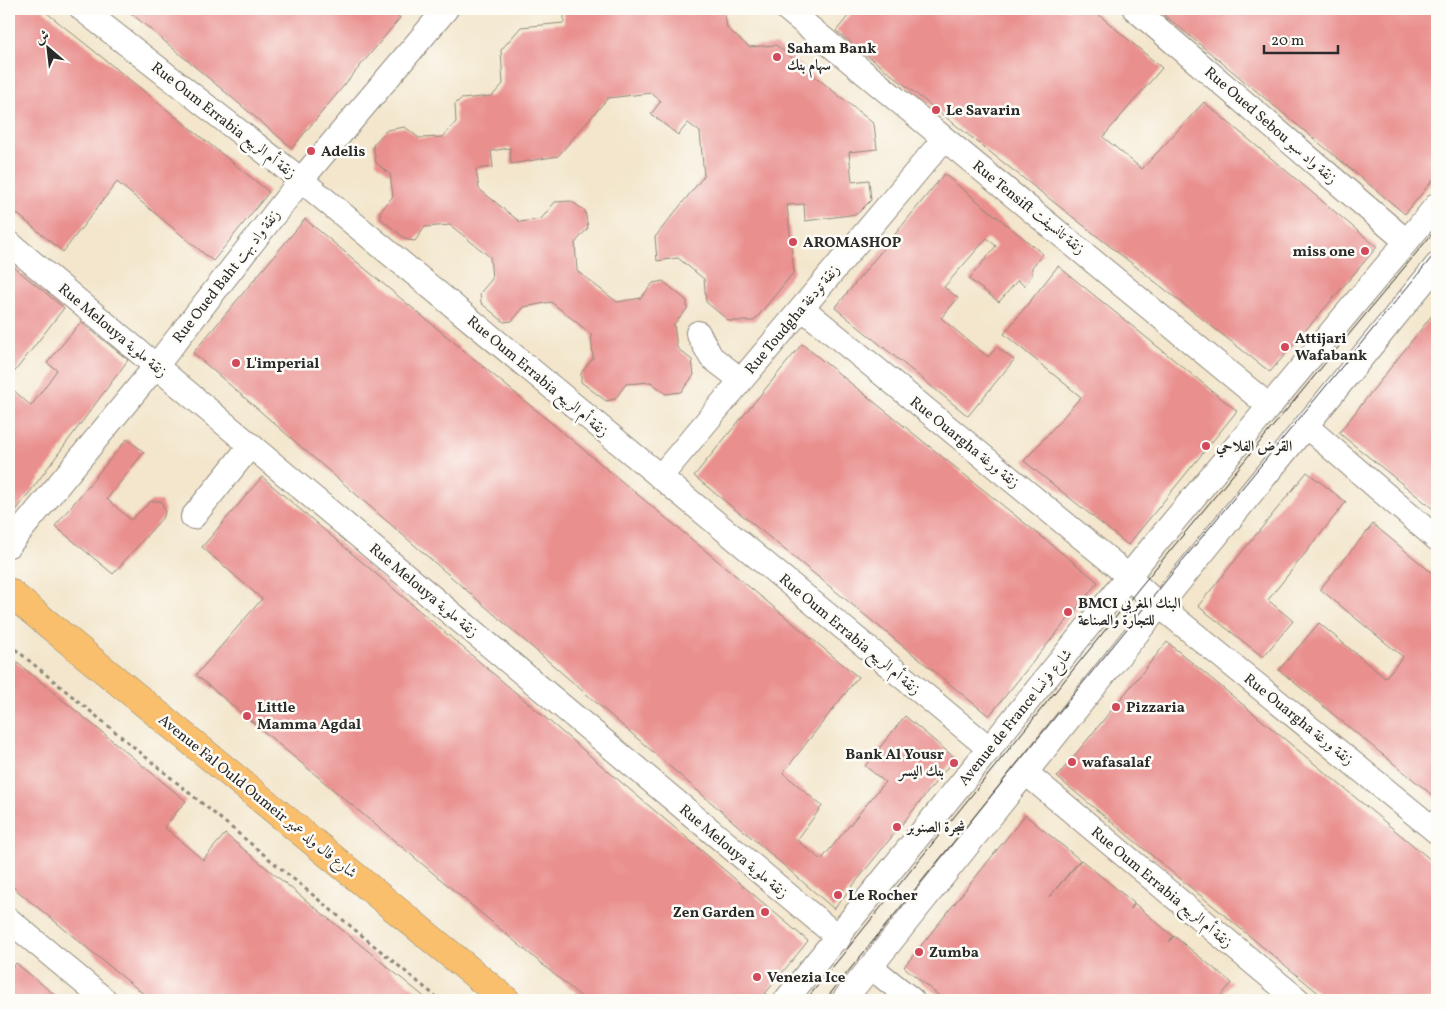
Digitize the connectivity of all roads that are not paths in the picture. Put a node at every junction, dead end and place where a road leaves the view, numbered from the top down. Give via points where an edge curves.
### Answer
1 (82, 9) edge
2 (788, 9) edge
3 (1135, 9) edge
4 (439, 11) edge
5 (944, 139) junction
6 (301, 180) junction
7 (1437, 204) edge
8 (1406, 241) junction
9 (9, 243) edge
10 (1437, 264) edge
11 (802, 308) junction
12 (698, 333) dead end
13 (156, 366) junction
14 (741, 380) junction
15 (1270, 406) junction
16 (1306, 426) junction
17 (251, 445) junction
18 (660, 477) junction
19 (193, 517) dead end
20 (1437, 539) edge
21 (9, 545) edge
22 (1128, 576) junction
23 (9, 592) edge
24 (1160, 606) junction
25 (990, 750) junction
26 (1026, 774) junction
27 (1437, 832) edge
28 (9, 920) edge
29 (838, 938) junction
30 (871, 967) junction
31 (105, 1000) edge
32 (506, 1000) edge
33 (786, 1000) edge
34 (844, 1000) edge
35 (912, 1000) edge
36 (1298, 1000) edge

1 - 6 street, Rue Oum Errabia زنقة أم الربيع
2 - 5 street, Rue Tensift زنقة تانسيفت
3 - 8 street, Rue Oued Sebou زنقة واد سبو
4 - 6 street, Rue Oued Baht زنقة واد بهت
5 - 11 street, Rue Toudgha زنقة تودغة
5 - 15 street, Rue Tensift زنقة تانسيفت
6 - 13 street, Rue Oued Baht زنقة واد بهت
6 - 18 street, Rue Oum Errabia زنقة أم الربيع
7 - 8 street, Avenue de France شارع فرنسا
8 - 15 street, Avenue de France شارع فرنسا
9 - 13 street, Rue Melouya زنقة ملوية
10 - 16 street
11 - 14 street, Rue Toudgha زنقة تودغة
11 - 22 street, Rue Ouargha زنقة ورغة
12 - 14 street via 711,358
13 - 17 street, Rue Melouya زنقة ملوية
13 - 21 street, Rue Oued Baht زنقة واد بهت
14 - 18 street, Rue Toudgha زنقة تودغة
15 - 22 street, Avenue de France شارع فرنسا
16 - 20 street
16 - 24 street
17 - 19 street
17 - 29 street, Rue Melouya زنقة ملوية
18 - 25 street, Rue Oum Errabia زنقة أم الربيع
22 - 24 street, Rue Ouargha زنقة ورغة
22 - 25 street, Avenue de France شارع فرنسا
23 - 32 main road, Avenue Fal Ould Oumeir شارع فال ولد عمير
24 - 26 street
24 - 27 street, Rue Ouargha زنقة ورغة
25 - 29 street, Avenue de France شارع فرنسا
26 - 30 street
26 - 36 street, Rue Oum Errabia زنقة أم الربيع
28 - 31 street
29 - 33 street, Avenue de France شارع فرنسا
30 - 34 street
30 - 35 street

